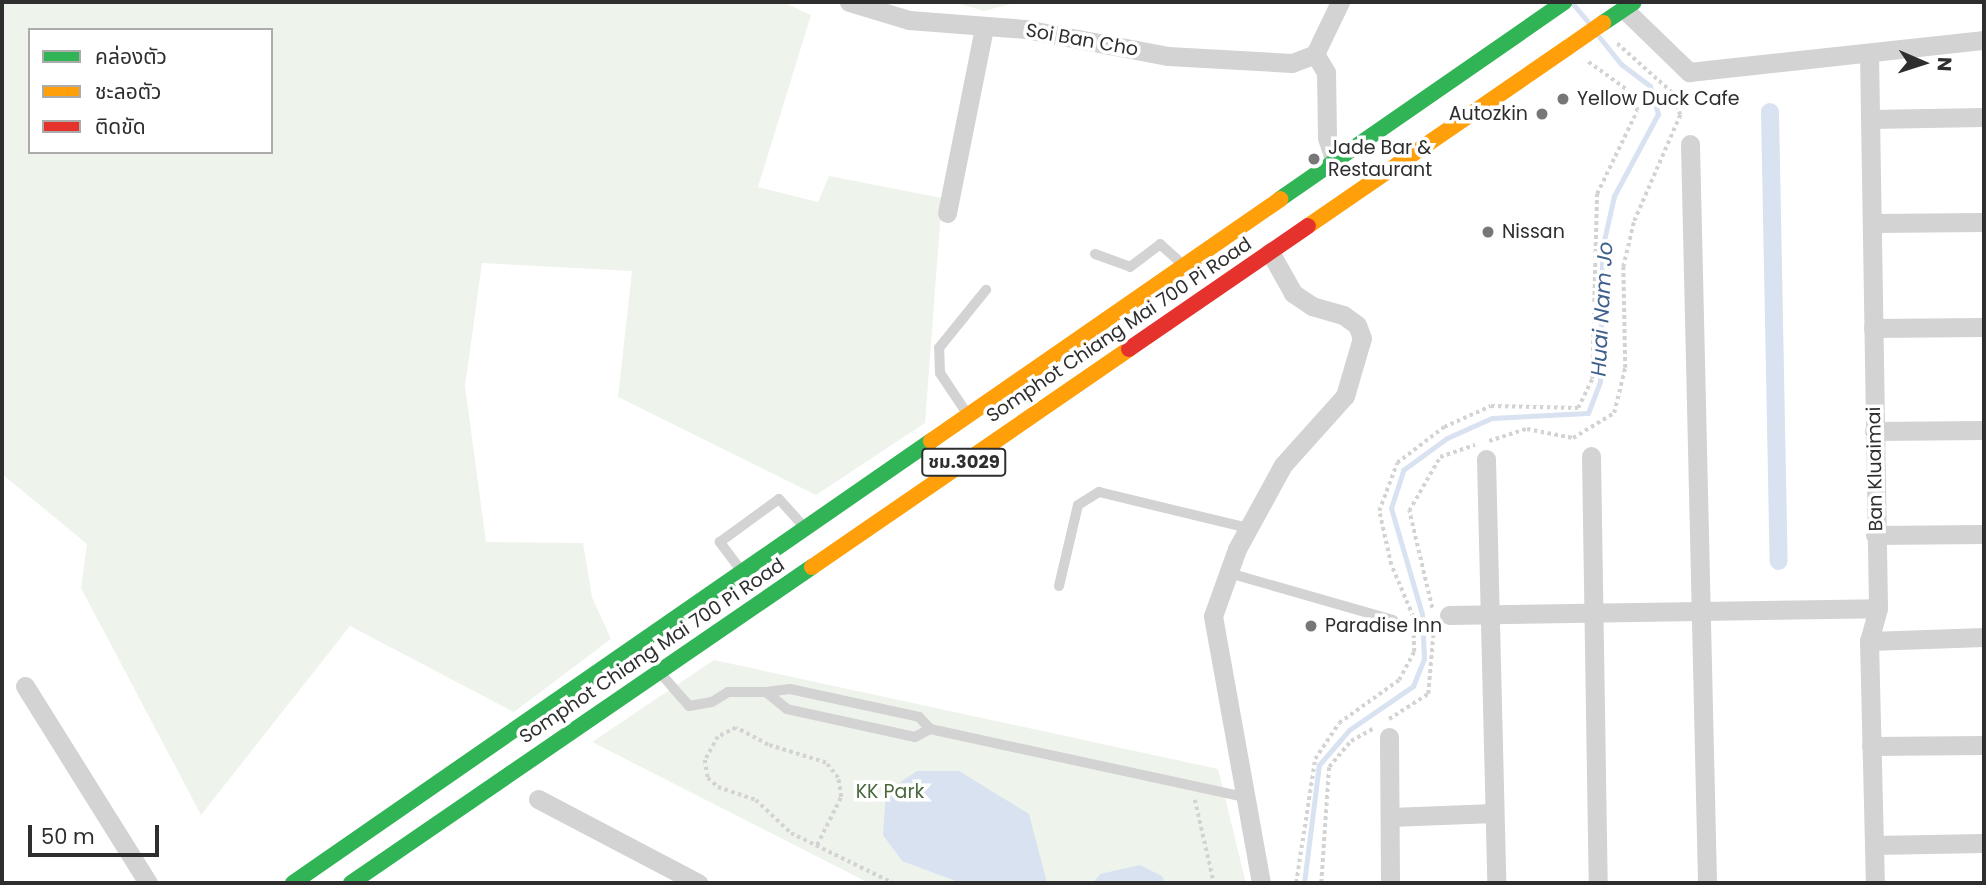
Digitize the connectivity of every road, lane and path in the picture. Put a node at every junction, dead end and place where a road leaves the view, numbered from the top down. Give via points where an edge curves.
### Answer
1 (849, 2) edge
2 (1340, 2) edge
3 (1565, 2) edge
4 (1629, 5) edge
5 (984, 28) junction
6 (1984, 40) edge
7 (1619, 47) dead end
8 (1869, 53) junction
9 (1315, 54) junction
10 (1984, 117) edge
11 (1870, 119) junction
12 (1690, 144) dead end
13 (1335, 161) junction
14 (947, 213) dead end
15 (1984, 222) edge
16 (1871, 223) junction
17 (1270, 252) junction
18 (1095, 254) dead end
19 (1184, 266) junction
20 (986, 290) dead end
21 (1984, 327) edge
22 (1873, 328) junction
23 (968, 415) junction
24 (1984, 430) edge
25 (1874, 431) junction
26 (1591, 456) dead end
27 (1486, 459) dead end
28 (805, 528) junction
29 (1248, 528) junction
30 (1984, 534) edge
31 (1875, 535) junction
32 (742, 572) junction
33 (1229, 573) junction
34 (1059, 586) dead end
35 (1878, 608) junction
36 (1703, 611) junction
37 (1594, 612) junction
38 (1490, 614) junction
39 (1449, 615) dead end
40 (1392, 620) dead end
41 (1984, 638) edge
42 (1869, 641) junction
43 (660, 671) junction
44 (24, 686) dead end
45 (766, 692) junction
46 (930, 729) junction
47 (1389, 737) dead end
48 (1984, 745) edge
49 (1871, 746) junction
50 (1192, 786) junction
51 (1244, 797) junction
52 (538, 799) dead end
53 (1494, 813) junction
54 (1390, 817) junction
55 (1984, 843) edge
56 (817, 845) junction
57 (1874, 845) junction
58 (670, 877) edge
59 (148, 883) edge
60 (293, 883) edge
61 (351, 883) edge
62 (698, 883) edge
63 (893, 883) edge
64 (1214, 883) edge
65 (1261, 883) edge
66 (1321, 883) edge
67 (1390, 883) edge
68 (1496, 883) edge
69 (1598, 883) edge
70 (1707, 883) edge
71 (1875, 883) edge

1 - 5 street, Soi Ban Cho via 908,20
2 - 9 street
3 - 13 main road, Somphot Chiang Mai 700 Pi Road / ชม.3029
4 - 8 street via 1689,72
4 - 17 main road, Somphot Chiang Mai 700 Pi Road / ชม.3029, bridge
5 - 9 street, Soi Ban Cho via 1025,29 1168,56 1292,63
5 - 14 street
6 - 8 street
7 - 66 path via 1672,93 1680,115 1634,220 1623,267 1625,368 1614,413 1573,438 1528,429 1440,457 1409,511 1434,616 1428,694 1351,741 1329,767
8 - 11 street, Ban Kluaimai
9 - 13 street via 1326,72 1326,138
10 - 11 street
11 - 16 street, Ban Kluaimai
12 - 36 street
13 - 19 main road, Somphot Chiang Mai 700 Pi Road / ชม.3029
15 - 16 street
16 - 22 street, Ban Kluaimai
17 - 29 street via 1293,293 1312,306 1343,315 1357,325 1362,338 1345,396 1283,465
17 - 43 main road, Somphot Chiang Mai 700 Pi Road / ชม.3029
18 - 19 lane via 1130,267 1160,244
19 - 23 main road, Somphot Chiang Mai 700 Pi Road / ชม.3029
20 - 23 lane via 939,348 940,373
21 - 22 street
22 - 25 street, Ban Kluaimai
23 - 28 main road, Somphot Chiang Mai 700 Pi Road / ชม.3029
24 - 25 street
25 - 31 street, Ban Kluaimai
26 - 37 street
27 - 38 street
28 - 32 main road, Somphot Chiang Mai 700 Pi Road / ชม.3029
28 - 32 lane via 779,499 720,542
29 - 33 street
29 - 34 lane via 1099,492 1078,505
30 - 31 street
31 - 35 street, Ban Kluaimai
32 - 60 main road, Somphot Chiang Mai 700 Pi Road / ชม.3029
33 - 40 lane
33 - 51 street via 1213,616
35 - 36 street
35 - 42 street, Ban Kluaimai
36 - 37 street
36 - 70 street
37 - 38 street
37 - 69 street
38 - 39 street
38 - 53 street
41 - 42 street
42 - 49 street, Ban Kluaimai
43 - 45 lane via 689,706 728,692
43 - 61 main road, Somphot Chiang Mai 700 Pi Road / ชม.3029
44 - 59 street
45 - 46 lane via 790,689 919,717
45 - 46 lane via 787,709 915,737
46 - 50 lane
47 - 54 street
48 - 49 street
49 - 57 street, Ban Kluaimai
50 - 51 lane
50 - 64 path
51 - 65 street
52 - 58 street
53 - 54 street
53 - 68 street
54 - 67 street
55 - 57 street
56 - 56 path via 841,797 838,778 826,763 768,745 736,728 718,737 705,760 708,778 718,787 756,800 790,833
56 - 63 path
57 - 71 street, Ban Kluaimai
58 - 62 street

